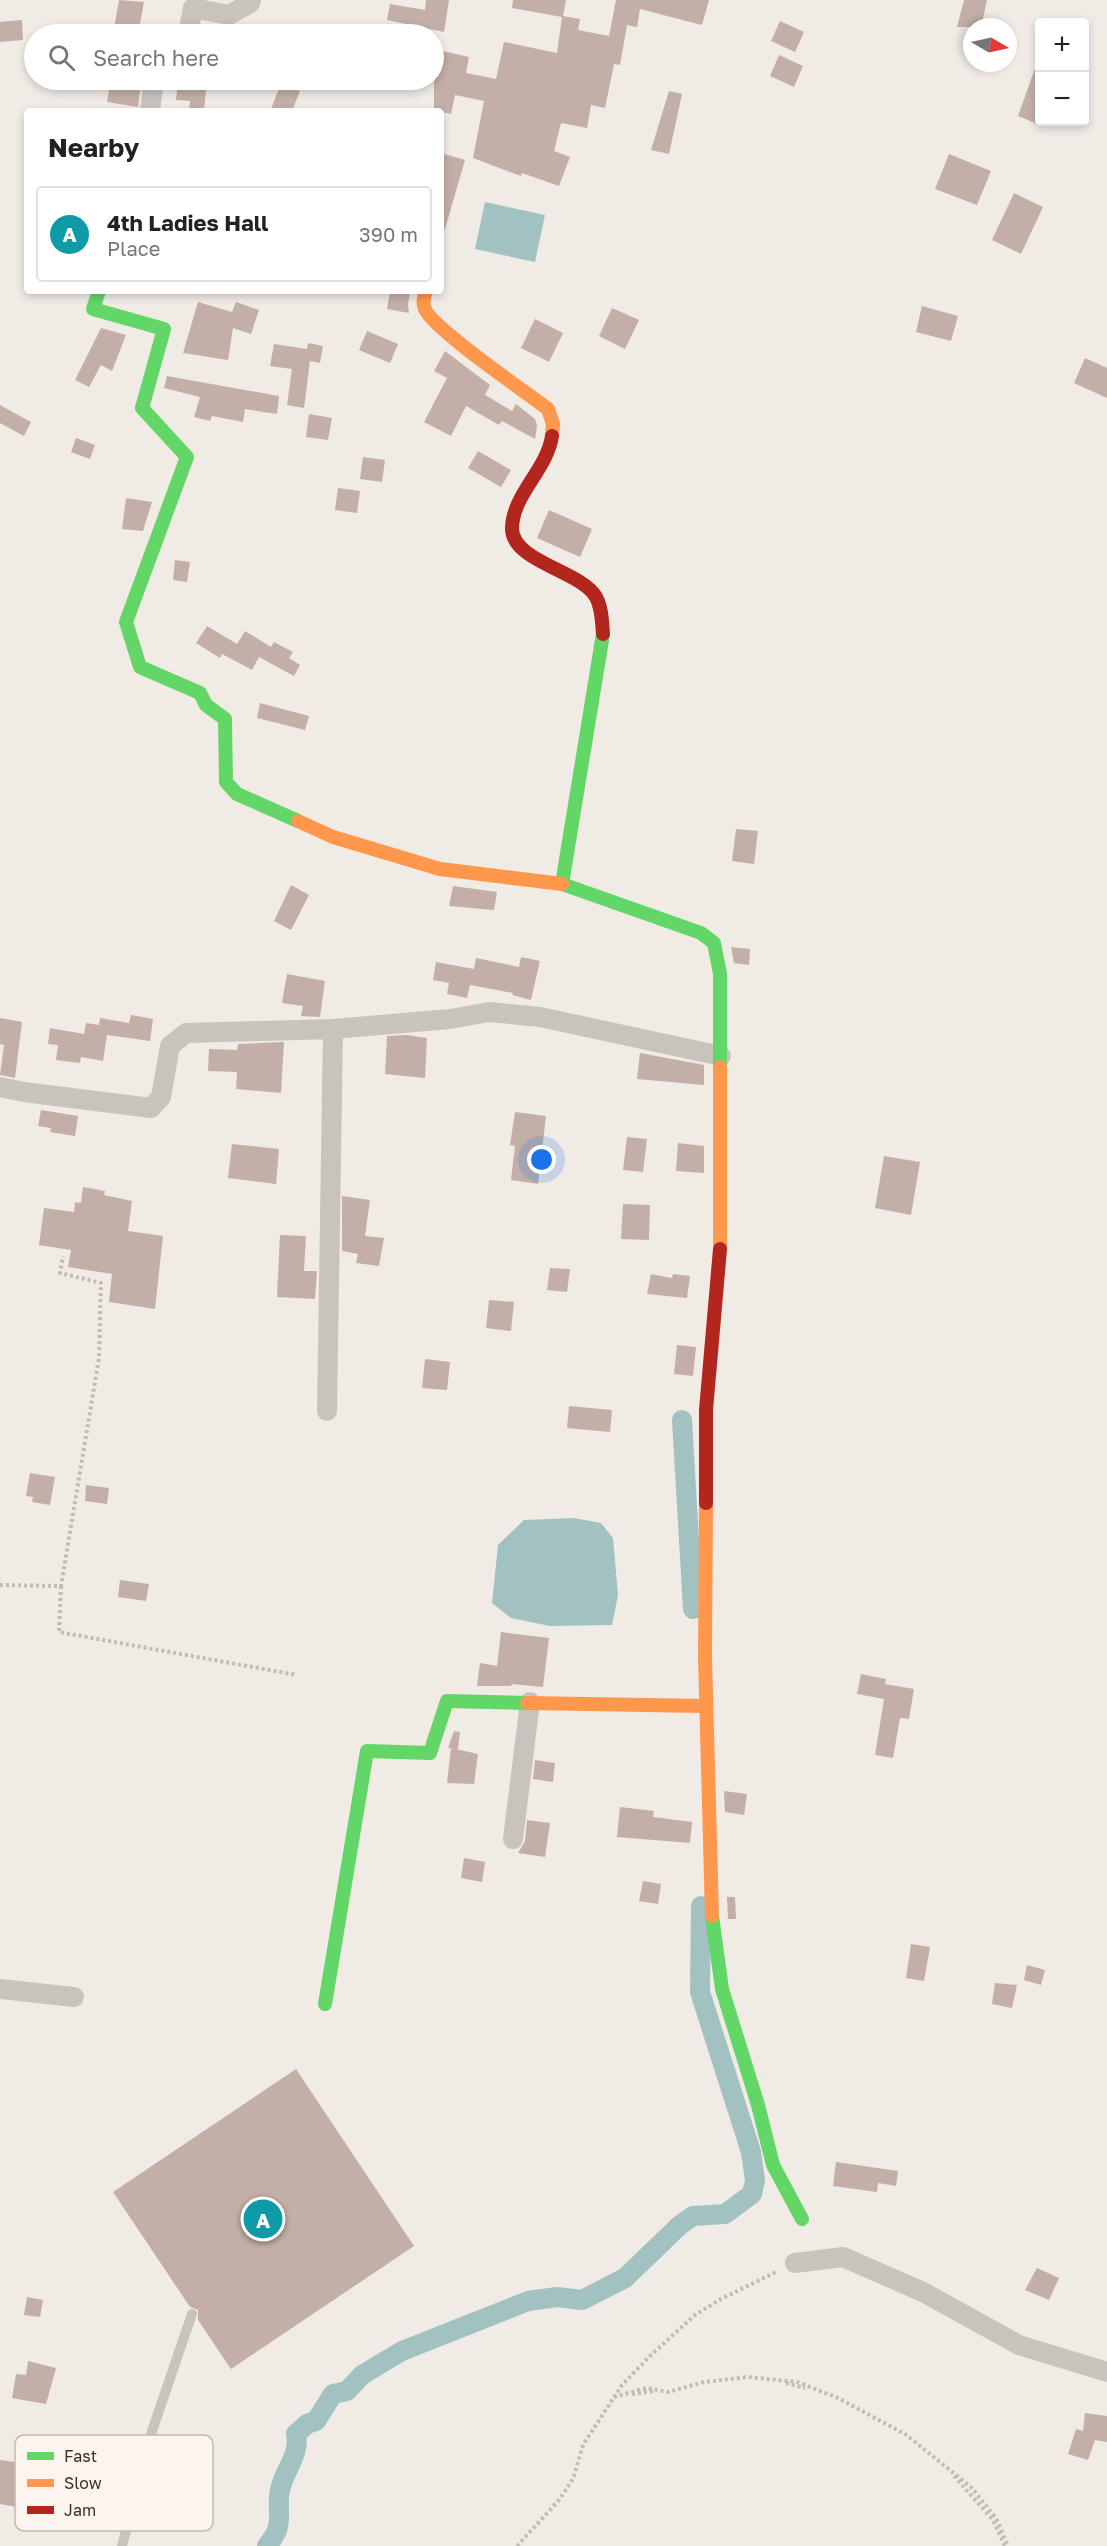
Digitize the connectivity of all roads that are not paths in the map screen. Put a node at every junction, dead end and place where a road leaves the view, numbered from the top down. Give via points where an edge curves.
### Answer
1 (250, 0) edge
2 (190, 24) edge
3 (153, 90) edge
4 (150, 108) edge
5 (98, 294) edge
6 (425, 294) edge
7 (562, 884) junction
8 (333, 1029) junction
9 (722, 1056) junction
10 (0, 1087) edge
11 (327, 1410) dead end
12 (530, 1702) junction
13 (705, 1706) dead end
14 (513, 1839) dead end
15 (0, 1989) edge
16 (74, 1996) dead end
17 (325, 2004) dead end
18 (802, 2219) dead end
19 (795, 2263) road end
20 (192, 2314) dead end
21 (1107, 2372) edge
22 (151, 2435) edge
23 (126, 2531) edge
24 (122, 2546) edge

1 - 2 street via 229,15 193,8
3 - 4 street
5 - 7 street via 93,309 164,329 142,408 187,457 126,622 140,667 200,693 206,705 225,719 226,782 237,794 343,840 440,869
6 - 7 street via 425,310 448,334 548,409 554,432 514,515 512,533 521,548 594,594 601,610 603,635
7 - 9 street via 701,933 714,943 720,975
8 - 9 street via 489,1012 540,1017
8 - 10 street via 186,1033 170,1046 161,1097 151,1108
8 - 11 street
9 - 18 street via 720,1244 706,1410 705,1656 712,1920 722,1989 773,2165
12 - 13 street
12 - 14 street
12 - 17 street via 447,1701 430,1753 367,1751
15 - 16 street
19 - 21 street via 843,2257 923,2292 1019,2345
20 - 22 lane
23 - 24 lane

